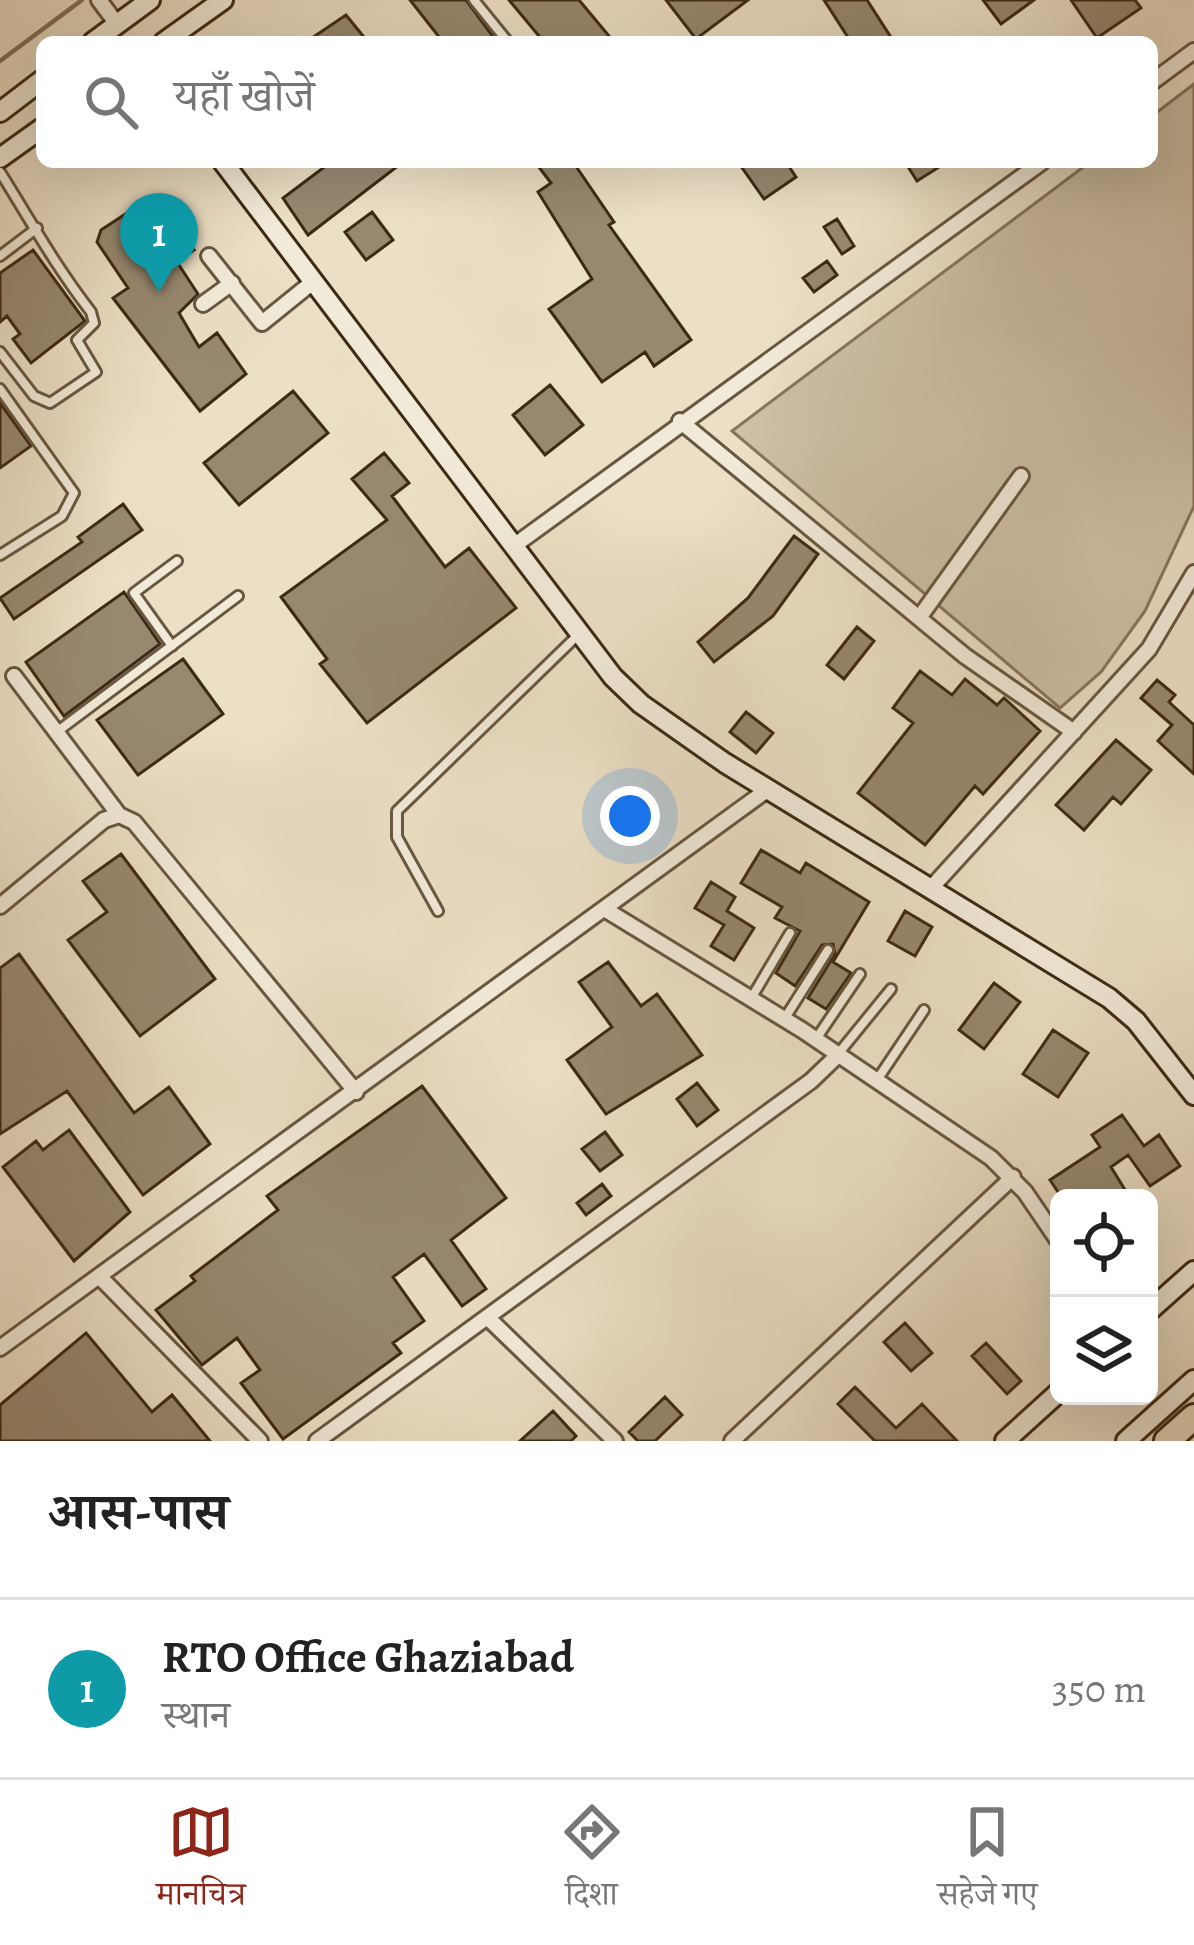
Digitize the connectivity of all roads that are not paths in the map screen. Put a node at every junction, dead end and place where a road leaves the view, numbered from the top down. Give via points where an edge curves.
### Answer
1 (99, 0) edge
2 (151, 0) edge
3 (223, 0) edge
4 (474, 0) edge
5 (117, 24) junction
6 (101, 36) edge
7 (126, 36) edge
8 (172, 36) edge
9 (503, 36) edge
10 (1194, 51) edge
11 (1158, 78) edge
12 (36, 85) edge
13 (0, 112) edge
14 (36, 132) edge
15 (0, 158) edge
16 (229, 168) edge
17 (1034, 168) edge
18 (0, 172) edge
19 (37, 228) junction
20 (0, 256) edge
21 (209, 256) dead end
22 (314, 281) junction
23 (232, 283) junction
24 (203, 304) dead end
25 (0, 352) edge
26 (0, 389) edge
27 (680, 421) junction
28 (1021, 476) dead end
29 (515, 544) junction
30 (0, 555) edge
31 (177, 561) dead end
32 (1194, 573) edge
33 (238, 596) dead end
34 (920, 618) junction
35 (581, 632) junction
36 (172, 646) junction
37 (14, 676) dead end
38 (58, 731) junction
39 (1074, 732) junction
40 (767, 790) junction
41 (119, 815) junction
42 (932, 887) junction
43 (0, 905) edge
44 (606, 910) junction
45 (438, 911) dead end
46 (790, 933) dead end
47 (828, 950) dead end
48 (860, 974) dead end
49 (891, 989) dead end
50 (752, 998) junction
51 (924, 1010) dead end
52 (784, 1019) junction
53 (815, 1040) junction
54 (837, 1056) junction
55 (876, 1082) junction
56 (356, 1092) junction
57 (1194, 1095) edge
58 (1013, 1177) junction
59 (1050, 1229) edge
60 (1194, 1271) edge
61 (100, 1276) junction
62 (1158, 1303) edge
63 (488, 1318) junction
64 (0, 1348) edge
65 (1194, 1380) edge
66 (1050, 1400) edge
67 (1194, 1417) edge
68 (260, 1441) edge
69 (317, 1441) edge
70 (615, 1441) edge
71 (732, 1441) edge
72 (1005, 1441) edge
73 (1126, 1441) edge
74 (1167, 1441) edge

1 - 5 street
2 - 5 street
3 - 8 street
4 - 9 lane
5 - 6 street
5 - 7 street
10 - 11 street
12 - 13 street
14 - 15 street
16 - 22 street
17 - 27 street
18 - 19 lane
19 - 20 lane
19 - 25 lane via 43,251 94,317 77,340 96,372 50,404 34,397
21 - 23 street
22 - 23 street via 262,323
22 - 29 street
23 - 24 street
26 - 30 lane via 74,493 62,516
27 - 29 street
27 - 34 street
28 - 34 street
29 - 35 street
31 - 36 lane via 134,593
32 - 39 street via 1148,650
33 - 36 lane
34 - 39 street
35 - 40 street via 641,704
35 - 45 lane via 398,811 397,837
36 - 38 lane
37 - 38 street
38 - 41 street
39 - 42 street
40 - 42 street
40 - 44 street
41 - 43 street
41 - 56 street via 134,822
42 - 57 street via 1121,1007
44 - 50 street
44 - 56 street
46 - 50 lane
47 - 52 lane
48 - 53 lane
49 - 54 lane
50 - 52 street
51 - 55 lane
52 - 53 street
53 - 54 street
54 - 55 street
54 - 63 street
55 - 58 street
56 - 61 street
58 - 59 street
58 - 71 street
60 - 62 street
61 - 64 street
61 - 68 street
63 - 69 street
63 - 70 street
65 - 73 street
66 - 72 street
67 - 74 highway

